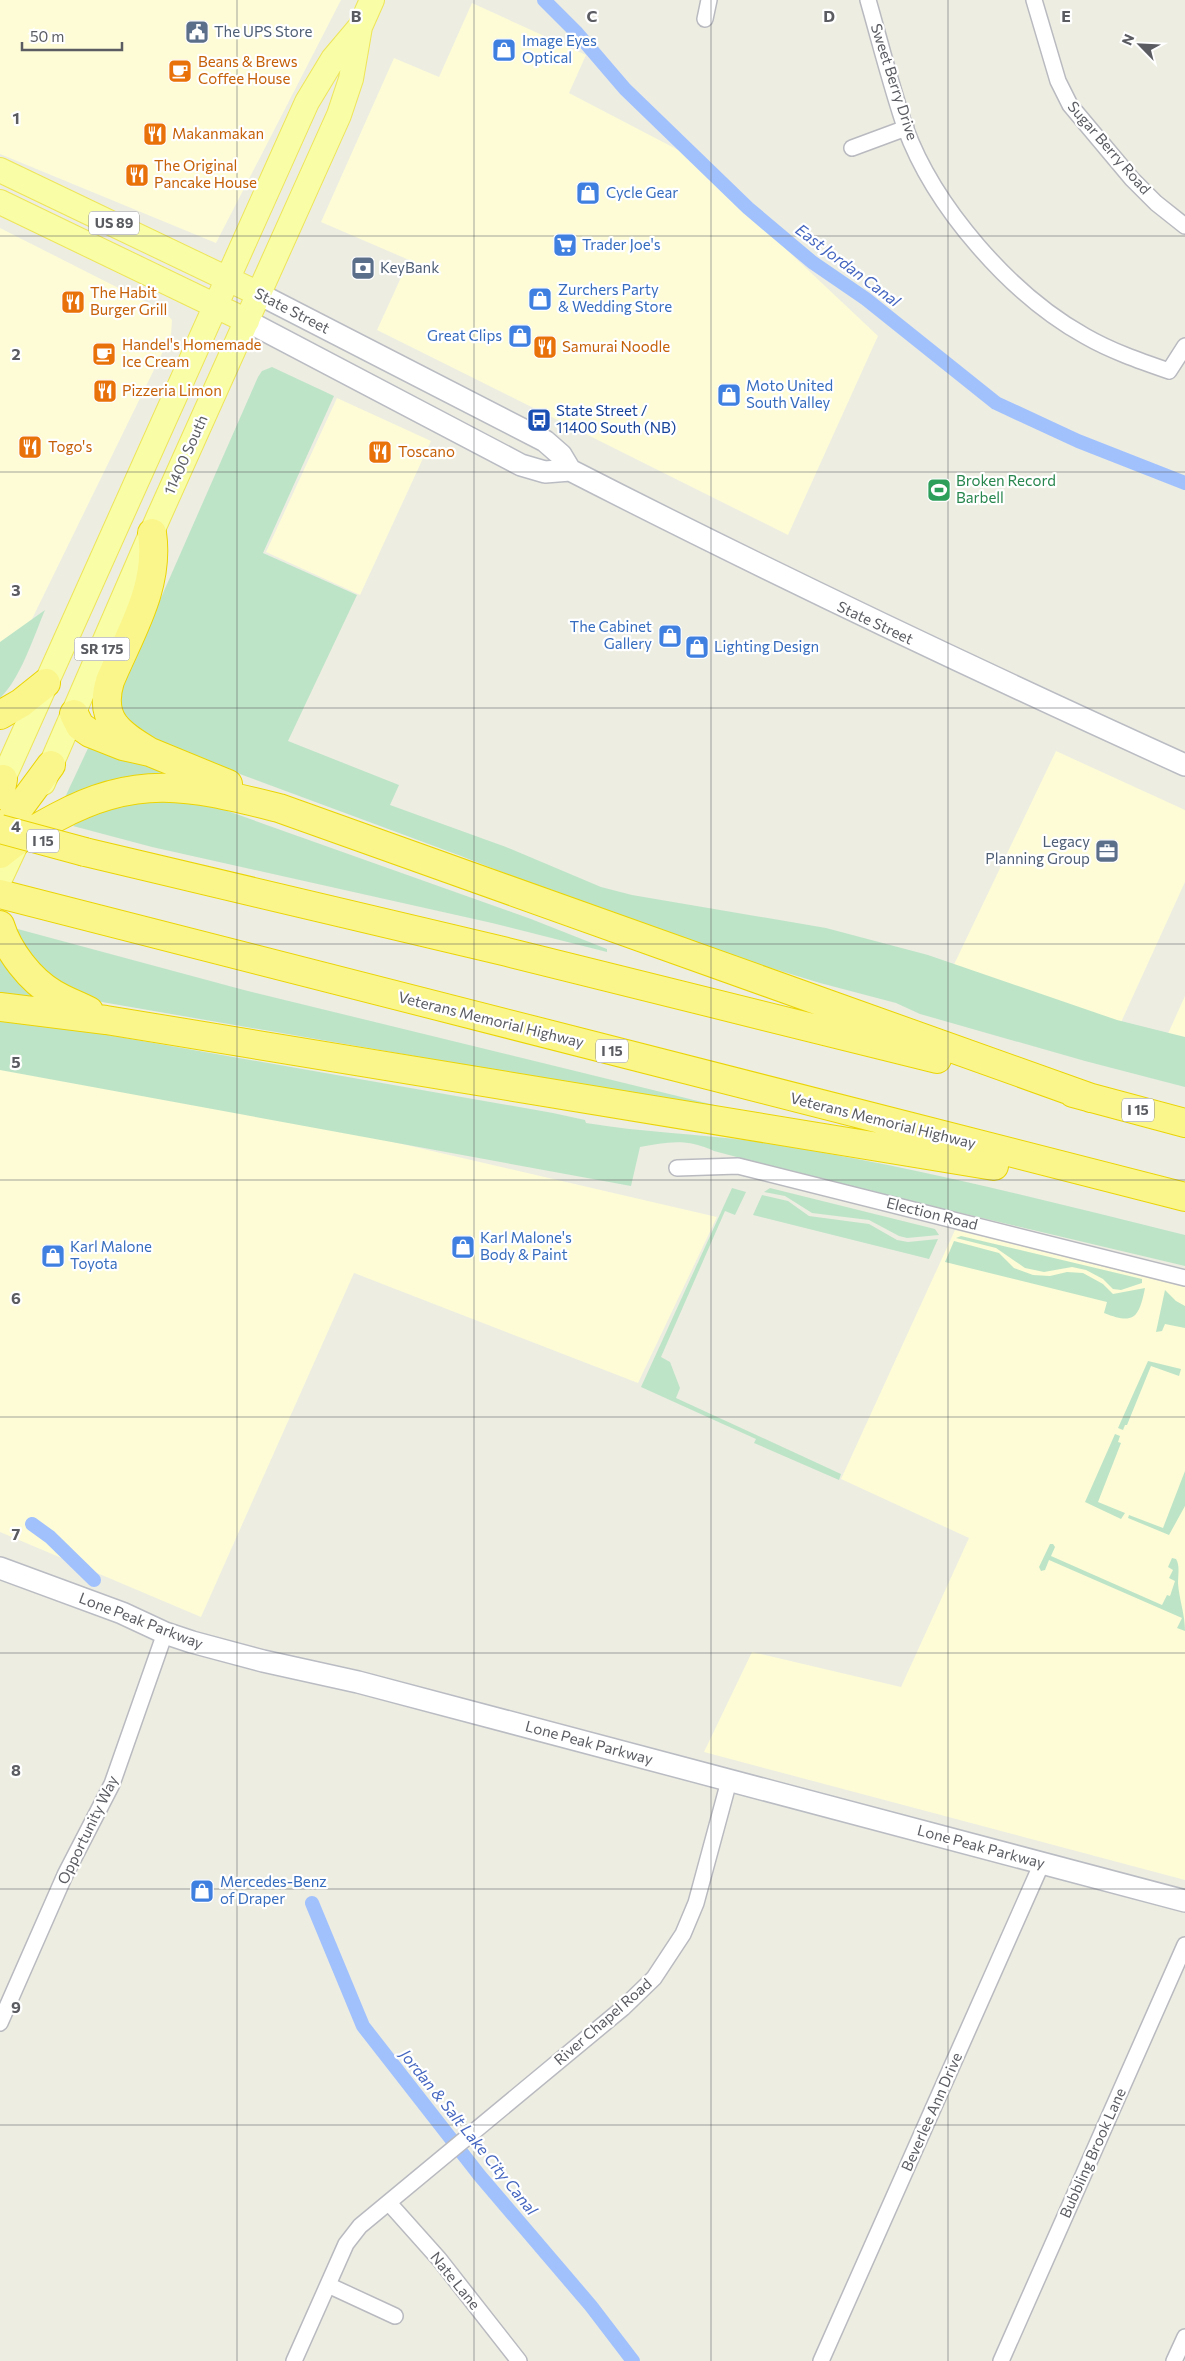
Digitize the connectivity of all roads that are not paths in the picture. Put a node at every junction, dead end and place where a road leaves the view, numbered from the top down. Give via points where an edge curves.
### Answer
1 (372, 0) edge
2 (709, 0) edge
3 (868, 0) edge
4 (1034, 0) edge
5 (705, 19) dead end
6 (360, 27) junction
7 (906, 128) junction
8 (852, 148) dead end
9 (4, 173) edge
10 (0, 202) edge
11 (1185, 226) edge
12 (226, 278) junction
13 (259, 294) junction
14 (215, 305) junction
15 (247, 321) junction
16 (1185, 346) edge
17 (570, 470) junction
18 (152, 533) junction
19 (46, 683) junction
20 (74, 714) junction
21 (0, 715) edge
22 (150, 752) junction
23 (51, 765) joint
24 (1185, 765) edge
25 (1, 786) edge
26 (279, 808) junction
27 (5, 839) edge
28 (0, 879) edge
29 (0, 894) edge
30 (0, 925) edge
31 (0, 1007) edge
32 (106, 1020) junction
33 (1092, 1098) junction
34 (1185, 1123) edge
35 (677, 1168) dead end
36 (1177, 1196) edge
37 (1185, 1278) edge
38 (0, 1568) edge
39 (165, 1633) junction
40 (729, 1781) junction
41 (1042, 1862) junction
42 (1185, 1901) edge
43 (1185, 1945) edge
44 (0, 2023) edge
45 (389, 2202) junction
46 (328, 2285) junction
47 (395, 2316) dead end
48 (1185, 2337) edge
49 (294, 2361) edge
50 (519, 2361) edge
51 (821, 2361) edge
52 (1001, 2361) edge
53 (1174, 2361) edge

1 - 6 main road, 11400 South
2 - 5 street
3 - 7 street, Sweet Berry Drive
4 - 11 street, Sugar Berry Road via 1058,81 1070,105 1132,179
6 - 12 main road, 11400 South via 315,87
6 - 13 main road, 11400 South via 346,97
7 - 8 street
7 - 16 street, Sweet Berry Drive via 936,188 956,217 1007,275 1036,302 1085,337 1169,371
9 - 12 main road, State Street / US 89
10 - 14 main road, State Street / US 89
12 - 13 main road, State Street / US 89
12 - 14 main road, 11400 South / SR 175
13 - 15 main road, 11400 South / SR 175
13 - 17 main road, State Street / US 89 via 545,441 561,455
14 - 15 main road, State Street / US 89
14 - 19 main road, 11400 South / SR 175
15 - 17 main road, State Street / US 89 via 521,465 545,472
15 - 18 main road, 11400 South / SR 175
17 - 24 main road, State Street / US 89 via 812,593
18 - 20 main road, 11400 South / SR 175
18 - 22 highway via 154,563 149,590 106,696 108,712 115,727 126,738
19 - 21 highway
19 - 25 main road, 11400 South / SR 175
20 - 22 highway via 80,726 90,733
20 - 23 main road, 11400 South / SR 175
22 - 26 highway
23 - 27 highway
26 - 27 highway via 206,790 146,787 93,800
26 - 33 highway
27 - 28 main road
27 - 33 highway, I 15, bridge via 85,852 497,950
29 - 36 highway, Veterans Memorial Highway / I 15
30 - 32 highway via 18,961 30,974 53,994
31 - 32 highway
32 - 36 highway
33 - 34 highway, I 15
35 - 37 street, Election Road via 738,1166
38 - 39 main road, Lone Peak Parkway via 122,1613
39 - 40 main road, Lone Peak Parkway
39 - 44 street, Opportunity Way via 110,1789 66,1875
40 - 41 main road, Lone Peak Parkway
40 - 45 street, River Chapel Road via 696,1904 683,1934 654,1978 623,2008
41 - 42 main road, Lone Peak Parkway
41 - 51 street, Beverlee Ann Drive
43 - 52 street, Bubbling Brook Lane
45 - 46 street, River Chapel Road via 360,2226 346,2244
45 - 50 street, Nate Lane via 439,2259
46 - 47 street
46 - 49 street, River Chapel Road
48 - 53 street

